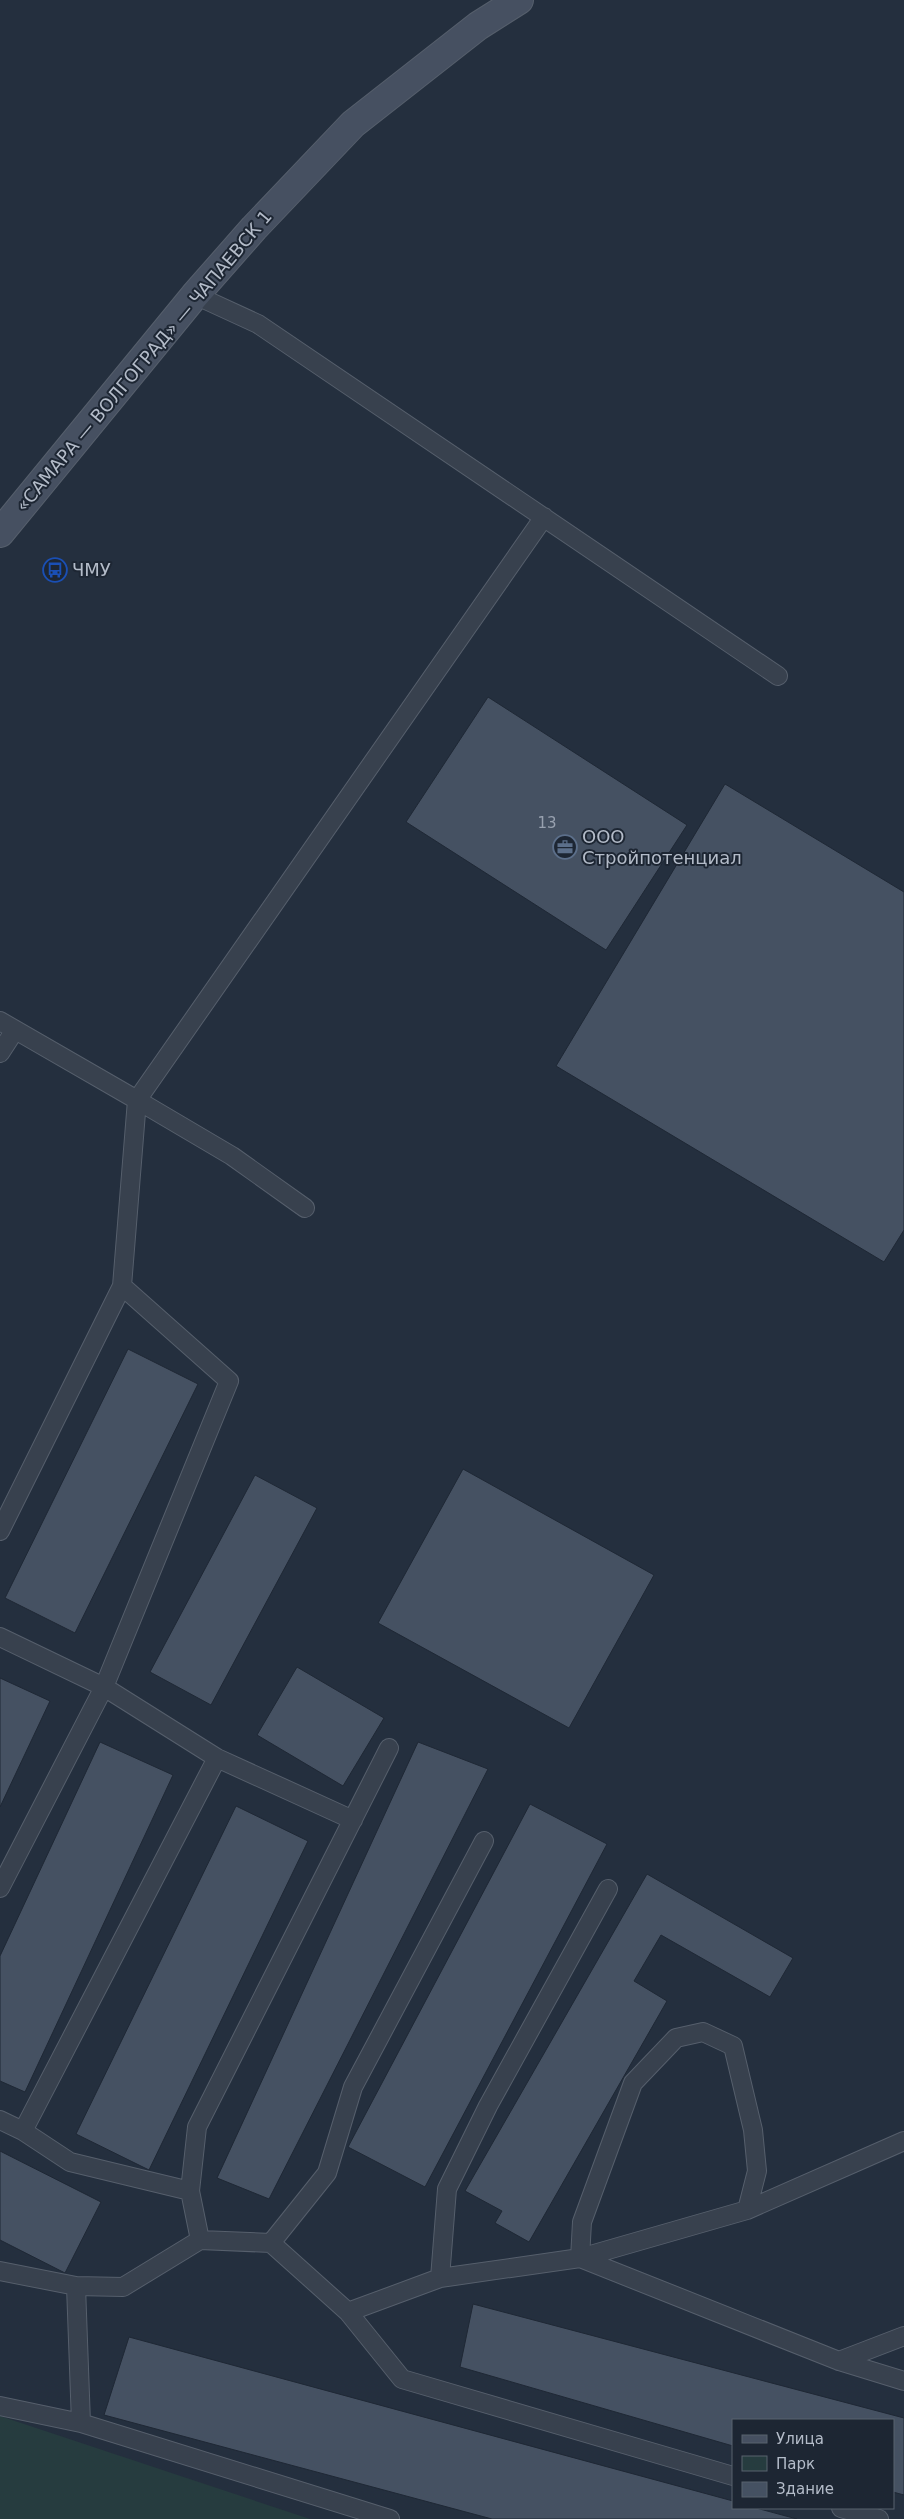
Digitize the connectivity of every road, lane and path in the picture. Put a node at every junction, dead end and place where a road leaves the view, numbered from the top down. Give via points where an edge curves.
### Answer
1 (519, 0) edge
2 (195, 295) junction
3 (544, 517) junction
4 (0, 533) edge
5 (778, 676) dead end
6 (7, 1026) edge
7 (0, 1053) edge
8 (137, 1100) junction
9 (305, 1208) dead end
10 (122, 1286) junction
11 (0, 1531) edge
12 (0, 1637) edge
13 (104, 1688) junction
14 (389, 1748) dead end
15 (216, 1758) junction
16 (352, 1820) junction
17 (484, 1841) dead end
18 (0, 1888) edge
19 (608, 1889) dead end
20 (0, 2120) edge
21 (23, 2131) junction
22 (904, 2141) edge
23 (190, 2191) junction
24 (747, 2210) junction
25 (200, 2240) junction
26 (271, 2243) junction
27 (580, 2258) junction
28 (0, 2271) edge
29 (440, 2278) junction
30 (76, 2286) junction
31 (348, 2312) junction
32 (904, 2336) edge
33 (839, 2361) junction
34 (904, 2381) edge
35 (0, 2406) edge
36 (81, 2424) junction
37 (732, 2476) edge
38 (844, 2509) edge
39 (390, 2519) edge
40 (879, 2519) edge

1 - 2 main road, «САМАРА — ВОЛГОГРАД» — ЧАПАЕВСК 1 via 478,26 353,124
2 - 3 lane via 258,324
2 - 4 main road, «САМАРА — ВОЛГОГРАД» — ЧАПАЕВСК 1
3 - 5 lane
3 - 8 lane
6 - 7 lane
6 - 8 lane
8 - 9 lane via 232,1156
8 - 10 lane
10 - 11 lane
10 - 13 lane via 230,1381
12 - 13 lane
13 - 15 lane
13 - 18 lane
14 - 16 lane
15 - 16 lane
15 - 21 lane
16 - 23 lane via 197,2127
17 - 26 lane via 353,2087 328,2173
19 - 29 lane via 488,2106 447,2189
20 - 21 lane
21 - 23 lane via 70,2162
22 - 24 lane
23 - 25 lane
24 - 27 lane
24 - 27 lane via 757,2171 753,2130 733,2046 703,2032 676,2038 634,2083 582,2222
25 - 26 lane
25 - 30 lane via 123,2287
26 - 31 lane
27 - 29 lane
27 - 33 lane
28 - 30 lane
29 - 31 lane
30 - 36 lane
31 - 37 lane via 402,2378
32 - 33 lane
33 - 34 lane
35 - 36 lane
36 - 39 lane
38 - 40 lane

